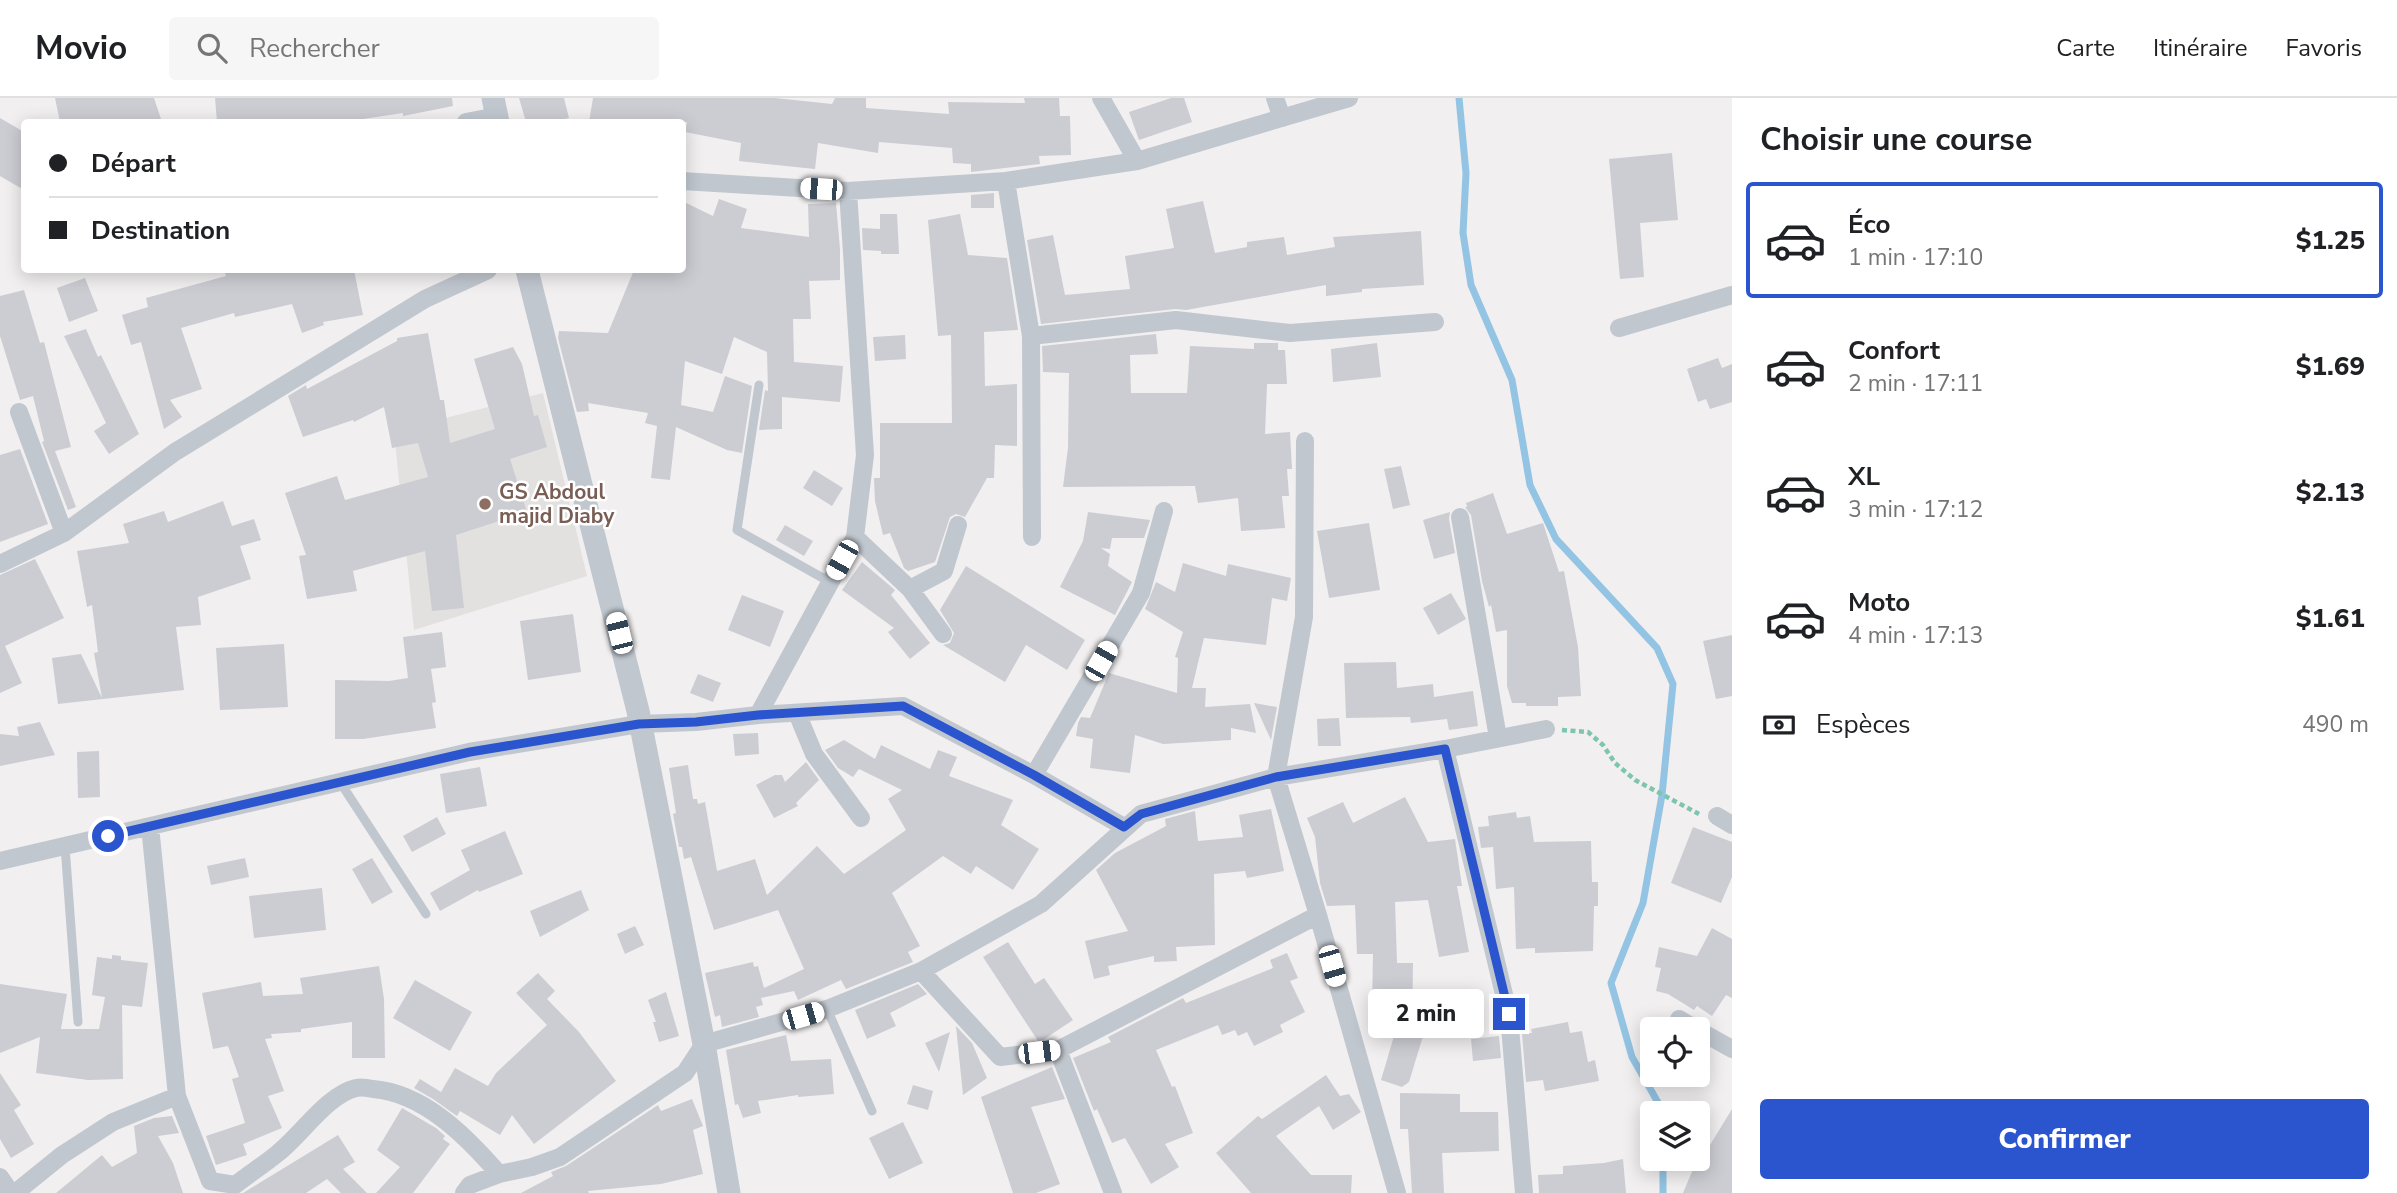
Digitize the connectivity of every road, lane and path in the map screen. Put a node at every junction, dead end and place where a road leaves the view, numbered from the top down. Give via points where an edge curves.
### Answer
1 (1101, 98) edge
2 (1275, 98) edge
3 (1349, 98) edge
4 (496, 112) edge
5 (1282, 118) junction
6 (475, 119) edge
7 (1136, 161) junction
8 (686, 181) edge
9 (1006, 181) junction
10 (848, 191) junction
11 (481, 273) edge
12 (528, 273) edge
13 (1732, 295) edge
14 (1435, 322) dead end
15 (1619, 328) dead end
16 (1031, 336) junction
17 (759, 385) dead end
18 (19, 412) dead end
19 (1305, 442) dead end
20 (1164, 512) dead end
21 (1460, 517) dead end
22 (958, 525) dead end
23 (64, 533) junction
24 (855, 537) junction
25 (1032, 537) dead end
26 (0, 564) edge
27 (830, 582) junction
28 (910, 589) junction
29 (943, 634) dead end
30 (797, 713) junction
31 (758, 715) junction
32 (639, 724) junction
33 (1546, 729) joint
34 (1498, 738) junction
35 (1445, 749) junction
36 (1034, 775) junction
37 (1276, 777) junction
38 (340, 782) junction
39 (861, 818) dead end
40 (1727, 818) edge
41 (150, 826) junction
42 (1124, 827) junction
43 (65, 846) junction
44 (0, 861) edge
45 (426, 914) dead end
46 (1318, 915) junction
47 (921, 971) junction
48 (827, 1009) junction
49 (78, 1022) dead end
50 (1710, 1036) edge
51 (704, 1044) junction
52 (1732, 1049) edge
53 (1058, 1050) junction
54 (177, 1096) junction
55 (872, 1111) dead end
56 (499, 1174) junction
57 (0, 1177) edge
58 (13, 1193) edge
59 (464, 1193) edge
60 (729, 1193) edge
61 (1113, 1193) edge
62 (1397, 1193) edge
63 (1524, 1193) edge

1 - 7 street
2 - 5 street
3 - 5 street
4 - 6 street
5 - 7 street
7 - 9 street
8 - 10 street
9 - 10 street
9 - 16 street
10 - 24 street via 865,455
11 - 23 street via 425,299 175,452
12 - 32 street
13 - 15 street
14 - 16 street via 1290,333 1176,320
16 - 25 street
17 - 27 lane via 737,530
18 - 23 street
19 - 37 street via 1304,617
20 - 36 street via 1141,593
21 - 34 street
22 - 28 street via 944,571
23 - 26 street
24 - 27 street
24 - 28 street
27 - 31 street
28 - 29 street
30 - 31 street
30 - 36 street via 903,706
30 - 39 street via 814,754
31 - 32 street
32 - 38 street via 470,752
32 - 51 street
33 - 34 street
33 - 40 path via 1588,732 1635,780 1696,813
34 - 35 street
35 - 37 street
35 - 63 street via 1509,1014
36 - 42 street
37 - 42 street via 1141,814
37 - 46 street
38 - 41 street
38 - 45 lane
41 - 43 street
41 - 54 street
42 - 47 street via 1041,904
43 - 44 street
43 - 49 lane
46 - 53 street
46 - 62 street
47 - 48 street
47 - 53 street via 1000,1057
48 - 51 street
48 - 55 lane
50 - 52 street
51 - 56 street via 685,1073 560,1157
51 - 60 street
53 - 61 street
54 - 56 street via 210,1181 235,1185 279,1152 331,1102 357,1087 387,1090 433,1113 474,1145
54 - 58 street via 113,1122
56 - 59 street via 470,1185
57 - 58 street

